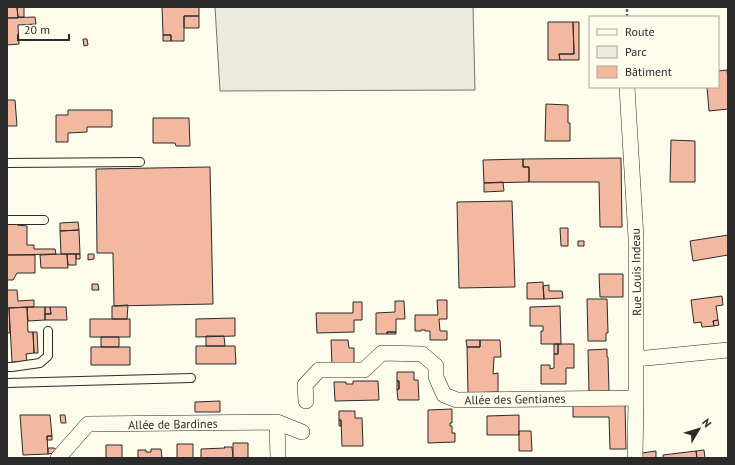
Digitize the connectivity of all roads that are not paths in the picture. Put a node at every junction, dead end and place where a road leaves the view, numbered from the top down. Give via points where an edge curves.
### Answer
1 (627, 88) edge
2 (140, 162) dead end
3 (7, 163) edge
4 (7, 220) edge
5 (44, 220) dead end
6 (48, 331) dead end
7 (728, 350) edge
8 (636, 359) junction
9 (7, 367) edge
10 (192, 378) dead end
11 (7, 383) edge
12 (636, 398) junction
13 (306, 401) dead end
14 (277, 422) junction
15 (302, 432) dead end
16 (58, 458) edge
17 (278, 458) edge
18 (635, 458) edge

1 - 8 street, Rue Louis Indeau via 636,238
2 - 3 lane
4 - 5 lane
6 - 9 lane via 48,356 40,362
7 - 8 street
8 - 12 street, Rue Louis Indeau
10 - 11 lane
12 - 13 street, Allée des Gentianes via 457,400 444,395 436,377 436,366 422,354 382,353 364,370 320,370 305,385
12 - 18 street, Rue Louis Indeau
14 - 15 street, Allée de Bardines
14 - 16 street, Allée de Bardines via 88,424
14 - 17 street

